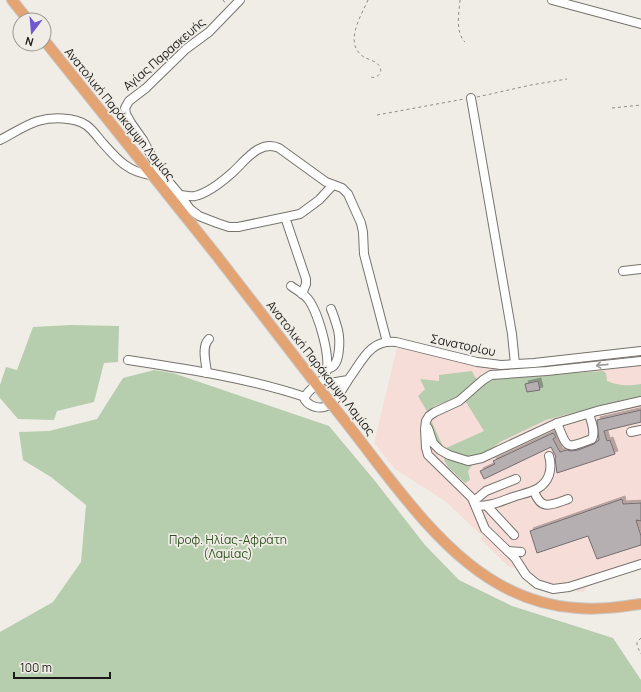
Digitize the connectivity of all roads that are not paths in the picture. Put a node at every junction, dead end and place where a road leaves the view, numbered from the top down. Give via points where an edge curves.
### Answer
1 (12, 0) edge
2 (240, 0) edge
3 (552, 0) edge
4 (22, 12) edge
5 (641, 24) edge
6 (52, 50) edge
7 (471, 98) dead end
8 (0, 140) edge
9 (152, 175) junction
10 (333, 185) junction
11 (176, 195) junction
12 (286, 220) dead end
13 (641, 269) edge
14 (623, 271) dead end
15 (291, 286) dead end
16 (302, 294) junction
17 (331, 309) dead end
18 (209, 339) dead end
19 (387, 342) junction
20 (641, 351) edge
21 (128, 360) dead end
22 (641, 361) edge
23 (494, 364) junction
24 (515, 364) junction
25 (328, 368) junction
26 (207, 373) junction
27 (496, 374) junction
28 (348, 380) junction
29 (320, 381) junction
30 (305, 397) junction
31 (641, 401) edge
32 (589, 414) junction
33 (427, 419) junction
34 (558, 423) junction
35 (641, 430) edge
36 (630, 432) dead end
37 (548, 456) dead end
38 (516, 479) dead end
39 (534, 490) junction
40 (568, 499) dead end
41 (475, 504) junction
42 (487, 506) junction
43 (514, 535) dead end
44 (508, 552) junction
45 (521, 552) dead end
46 (641, 564) edge
47 (641, 604) edge

1 - 4 main road
2 - 11 street, Αγίας Παρασκευής via 209,32 129,101 126,108 131,123
3 - 5 street
6 - 9 main road, Ανατολική Παράκαμψη Λαμίας
7 - 24 street
8 - 9 street via 39,121 76,121 90,128 112,154 130,169
9 - 11 main road, Ανατολική Παράκαμψη Λαμίας
10 - 11 street via 319,200 300,214 233,227 196,214
10 - 11 street via 279,148 270,146 255,151 228,176 200,194
10 - 19 street via 347,192 361,223 364,254
11 - 29 main road, Ανατολική Παράκαμψη Λαμίας
12 - 16 street via 306,279
13 - 14 street
15 - 16 street
16 - 25 street via 311,303 317,316
17 - 25 street via 338,329 338,349 336,363
18 - 26 street via 204,347
19 - 23 street, Σανατορίου
19 - 28 street via 378,343 371,348
20 - 24 street, Σανατορίου
21 - 26 street
22 -> 27 street
23 - 24 street, Σανατορίου
23 - 27 street
25 - 29 street
26 - 30 street
27 - 33 street via 487,377 459,401 435,412
28 - 29 street via 330,383
28 - 30 street via 336,398 325,408 309,404
29 - 30 street
29 - 47 main road, Ανατολική Παράκαμψη Λαμίας, bridge via 326,397 397,488 450,548 477,571 512,590 554,605 586,609
31 - 32 street
32 - 34 street
32 - 34 street via 594,437 573,446 566,443
33 - 34 street via 433,443 449,455 468,461 482,458
33 - 41 street via 425,429 428,454 467,492
35 - 36 street
37 - 39 street via 548,477 543,485
38 - 41 street via 486,490
39 - 40 street via 539,502 546,505
39 - 42 street
41 - 42 street
41 - 44 street via 485,529
42 - 43 street
44 - 45 street
44 - 46 street via 532,581 553,588 569,587

